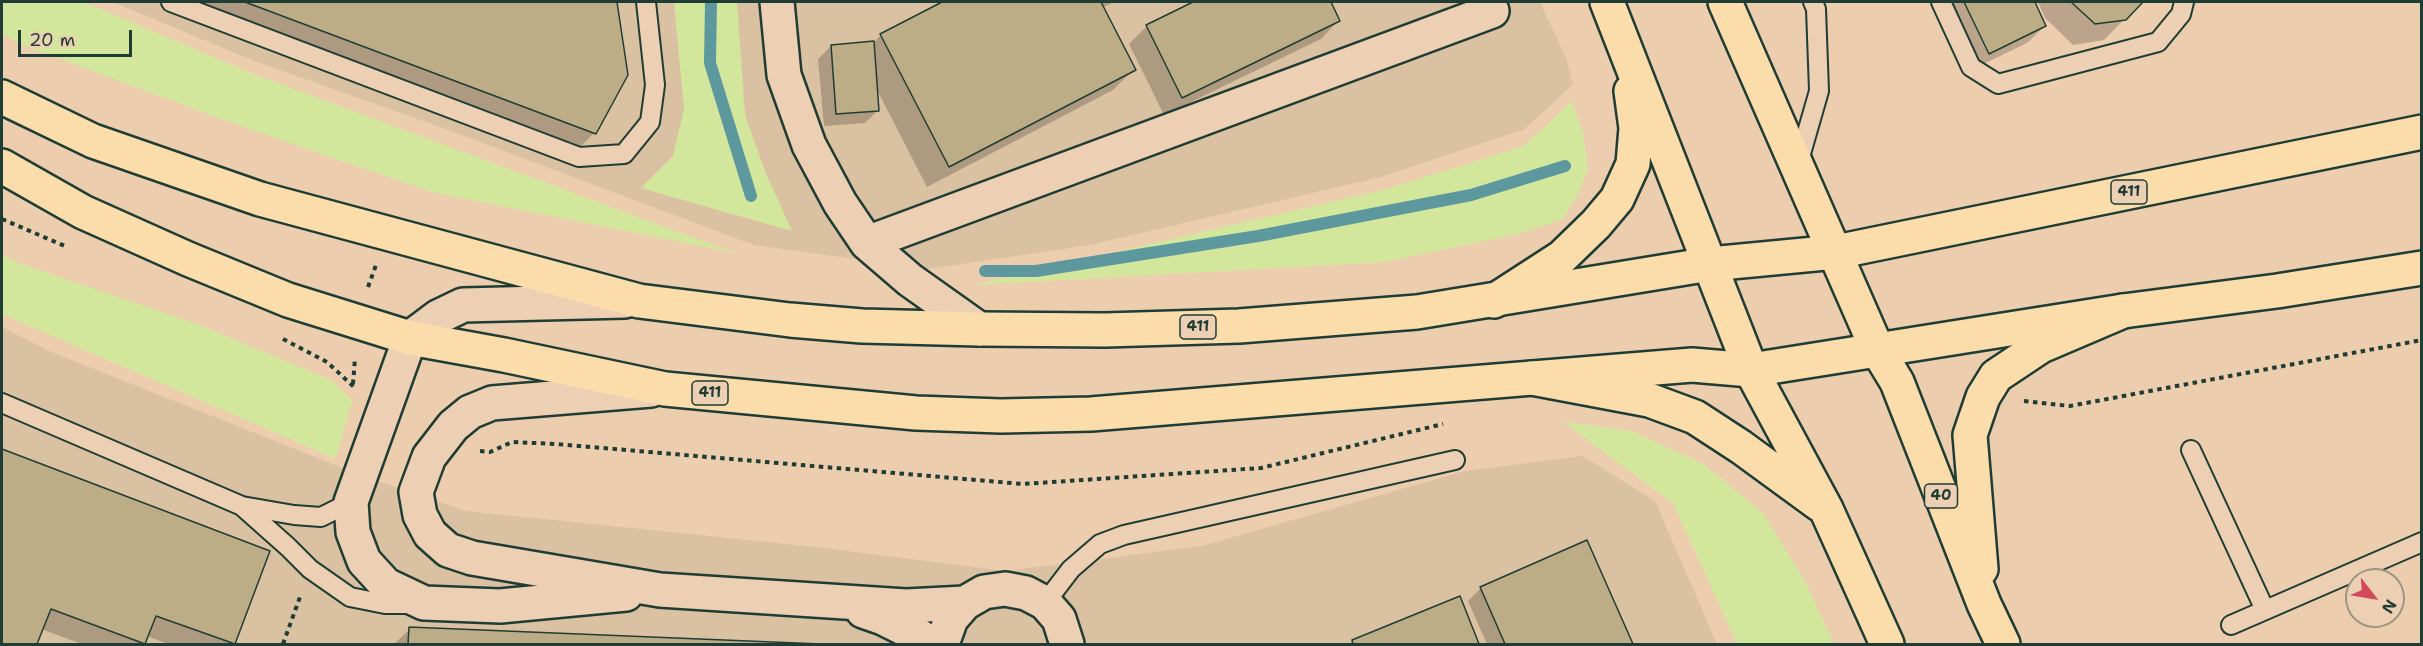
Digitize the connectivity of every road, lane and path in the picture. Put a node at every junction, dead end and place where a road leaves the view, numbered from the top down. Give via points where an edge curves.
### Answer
1 (171, 2) edge
2 (646, 2) edge
3 (777, 2) edge
4 (1488, 2) edge
5 (1607, 2) edge
6 (1725, 2) edge
7 (1813, 2) edge
8 (1941, 2) edge
9 (2184, 2) edge
10 (1626, 48) junction
11 (2, 97) edge
12 (2421, 132) edge
13 (1798, 164) junction
14 (2, 166) edge
15 (387, 233) junction
16 (867, 243) junction
17 (1836, 252) junction
18 (1710, 264) junction
19 (2421, 268) edge
20 (639, 301) junction
21 (1494, 301) junction
22 (2123, 311) junction
23 (356, 322) junction
24 (979, 329) junction
25 (410, 338) junction
26 (2421, 340) edge
27 (1877, 349) junction
28 (1752, 370) junction
29 (1532, 378) junction
30 (665, 389) junction
31 (351, 397) dead end
32 (1983, 397) junction
33 (2, 403) edge
34 (2192, 450) dead end
35 (1455, 460) dead end
36 (351, 502) junction
37 (242, 506) junction
38 (1826, 509) junction
39 (2421, 542) edge
40 (660, 590) junction
41 (830, 601) junction
42 (424, 603) junction
43 (965, 603) junction
44 (1045, 603) junction
45 (1984, 604) junction
46 (2265, 610) junction
47 (2231, 625) dead end
48 (927, 645) edge
49 (942, 645) edge
50 (1067, 645) edge
51 (1887, 645) edge
52 (2003, 645) edge

1 - 2 lane via 579,157 624,154 650,122 655,85
3 - 16 street via 784,75 809,145
4 - 16 street via 1492,11
5 - 10 main road
6 - 13 main road, 40
7 - 13 lane via 1820,91
8 - 9 lane via 1971,67 1998,84 2158,42 2181,14
10 - 18 main road
10 - 21 main road via 1636,128 1633,164 1617,199 1562,257
11 - 15 main road, 411 via 93,141 169,168 260,199
12 - 17 main road, 411
13 - 17 main road, 40
14 - 23 main road, 411 via 83,212 188,259 288,300
15 - 20 main road, 411
15 - 23 path
16 - 24 street via 918,286
17 - 18 main road, 411
17 - 27 main road, 40
18 - 21 main road, 411
18 - 28 main road
19 - 22 main road, 411
20 - 24 main road, 411 via 862,326
20 - 25 street via 463,305 438,317
21 - 24 main road, 411 via 1417,312 1239,326
22 - 27 main road, 411
22 - 32 main road via 2041,346 1996,376
23 - 25 main road, 411
23 - 31 path
25 - 30 main road, 411
25 - 36 street
26 - 32 path via 2070,406
27 - 28 main road, 411
27 - 45 main road, 40 via 1897,382
28 - 29 main road, 411 via 1692,365
28 - 38 main road
29 - 30 main road, 411 via 1201,407 1001,416 916,413
29 - 38 main road via 1649,400 1695,417
30 - 40 street via 492,403 470,412 453,426 429,457 416,492 420,515 430,534 448,550 472,558
32 - 45 main road via 1970,435
33 - 37 lane
34 - 46 lane
35 - 44 lane via 1124,535 1100,544 1078,563
36 - 37 lane via 321,517
36 - 42 street via 353,532 364,561 386,585
37 - 42 lane via 310,569 350,597 385,604
38 - 51 main road
39 - 46 lane
40 - 41 street
40 - 42 street via 500,606
41 - 43 street via 906,606
41 - 48 street via 883,618 921,637
43 - 44 street via 984,592 1005,589 1026,593
43 - 49 street via 951,619
44 - 50 street via 1059,619
45 - 52 main road, 40
46 - 47 lane

